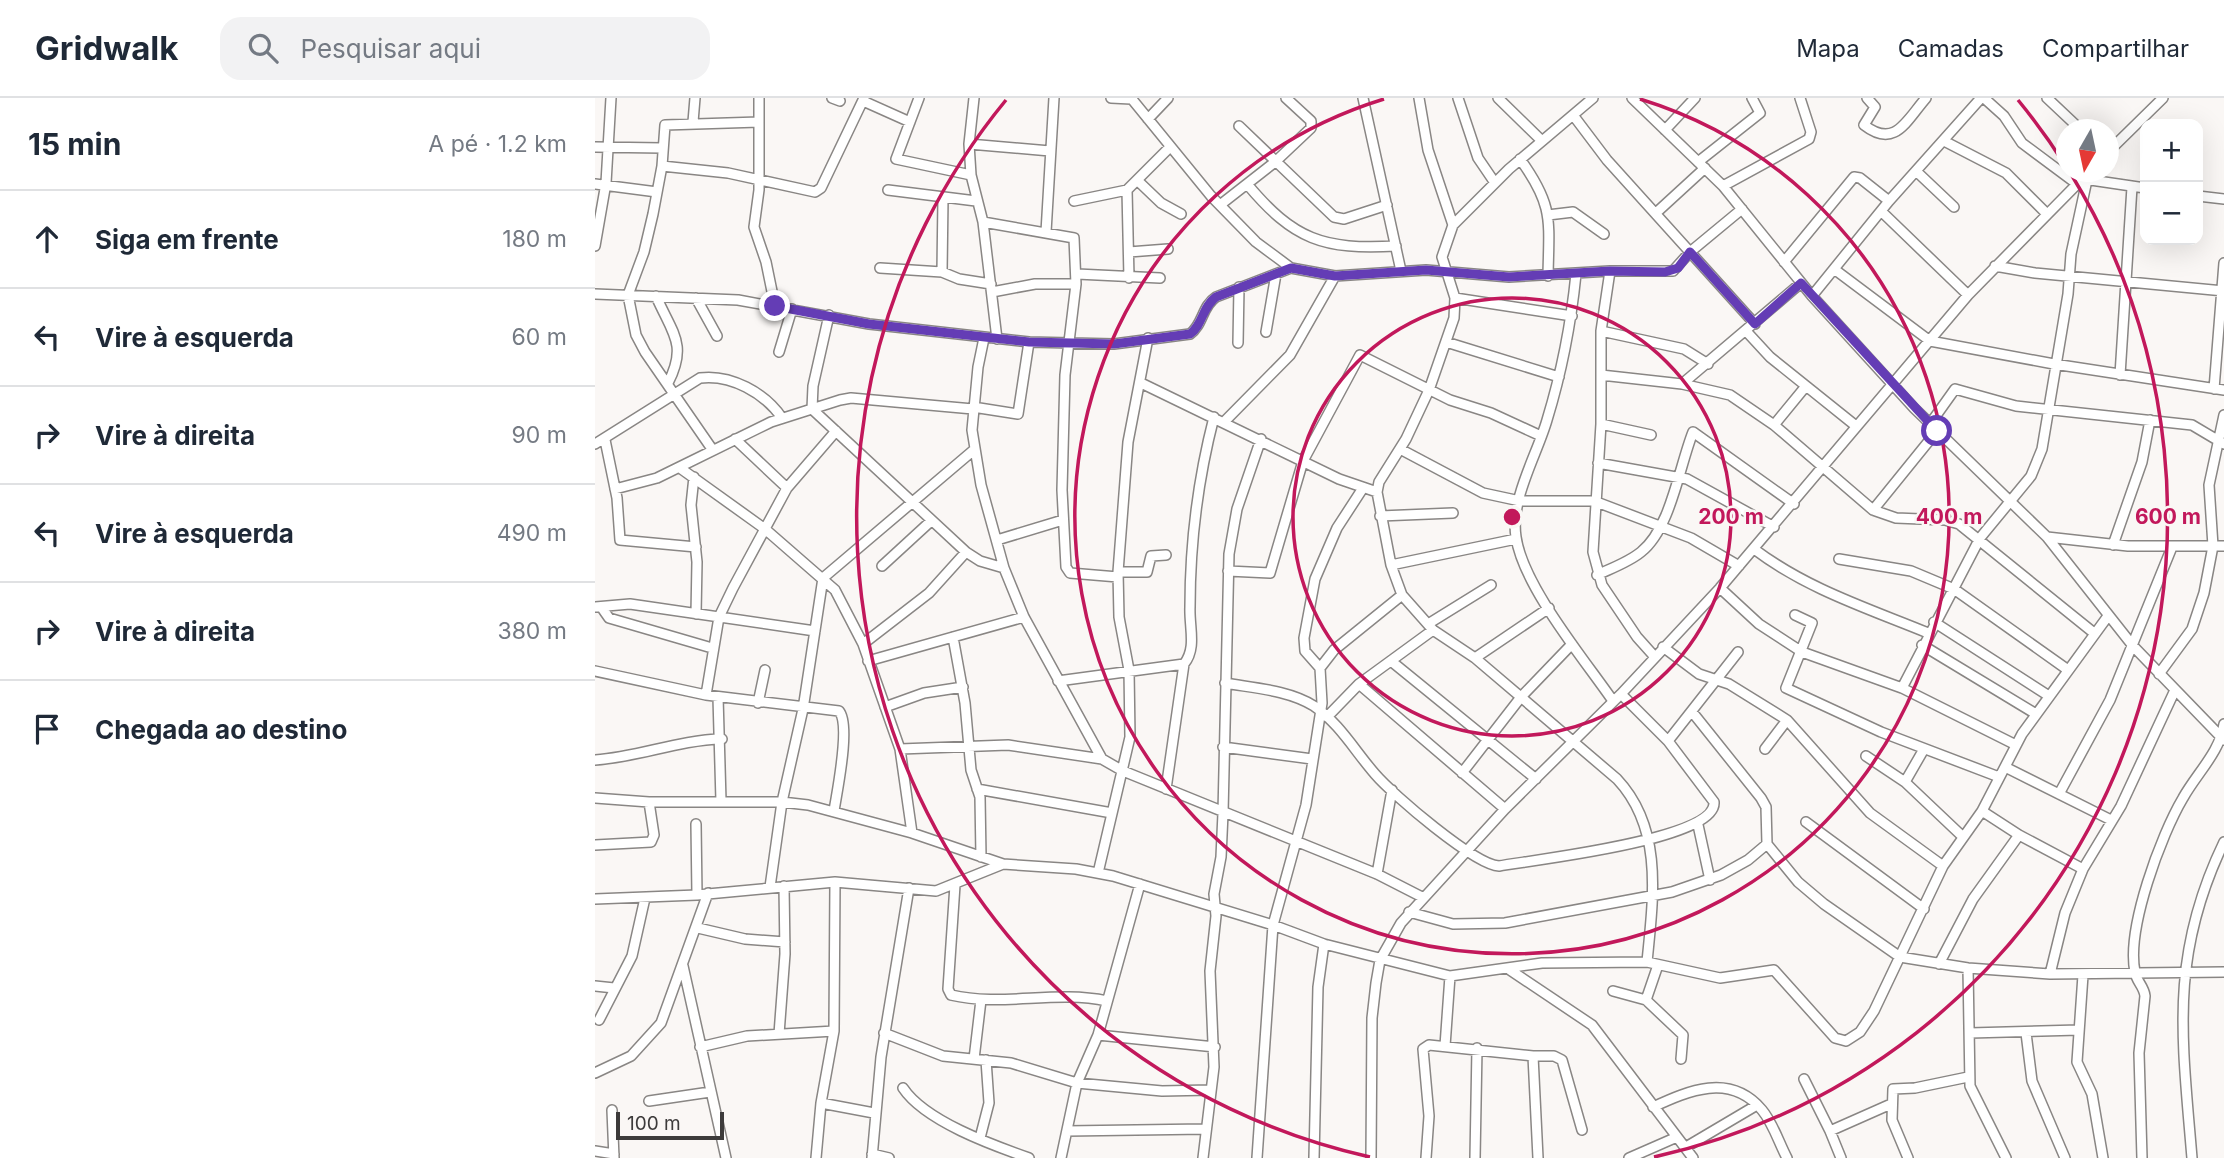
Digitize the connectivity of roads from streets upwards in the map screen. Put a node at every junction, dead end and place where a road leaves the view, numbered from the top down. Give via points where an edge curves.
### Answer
1 (611, 98) edge
2 (695, 98) edge
3 (759, 98) edge
4 (919, 98) edge
5 (974, 98) edge
6 (1054, 98) edge
7 (1111, 98) edge
8 (1131, 98) edge
9 (1168, 98) edge
10 (1286, 98) edge
11 (1363, 98) edge
12 (1419, 98) edge
13 (1458, 98) edge
14 (1593, 98) edge
15 (1632, 98) edge
16 (1695, 98) edge
17 (1752, 98) edge
18 (1800, 98) edge
19 (1867, 98) edge
20 (1926, 98) edge
21 (1983, 98) edge
22 (2047, 98) edge
23 (2163, 98) edge
24 (864, 99) edge
25 (1500, 99) edge
26 (1573, 115) junction
27 (1148, 119) junction
28 (2069, 119) edge
29 (693, 122) junction
30 (759, 122) junction
31 (910, 122) junction
32 (1239, 126) dead end
33 (1665, 130) junction
34 (1541, 141) junction
35 (1944, 141) junction
36 (2119, 141) edge
37 (969, 144) junction
38 (595, 147) edge
39 (609, 147) junction
40 (1170, 147) junction
41 (662, 148) junction
42 (1050, 151) junction
43 (1520, 159) junction
44 (1275, 162) junction
45 (2056, 163) edge
46 (1702, 165) junction
47 (662, 166) junction
48 (1916, 171) junction
49 (971, 176) junction
50 (759, 180) junction
51 (1138, 181) junction
52 (2081, 182) edge
53 (2083, 182) edge
54 (2102, 182) edge
55 (606, 183) junction
56 (1495, 183) junction
57 (595, 184) edge
58 (1247, 184) junction
59 (1723, 186) junction
60 (2133, 187) junction
61 (2140, 188) edge
62 (888, 190) dead end
63 (1127, 190) junction
64 (657, 192) junction
65 (2203, 197) edge
66 (943, 198) junction
67 (2224, 199) edge
68 (976, 201) junction
69 (1075, 201) dead end
70 (1889, 201) junction
71 (1220, 205) junction
72 (1387, 205) junction
73 (1954, 207) dead end
74 (1742, 209) junction
75 (1657, 212) junction
76 (1882, 212) junction
77 (2046, 213) junction
78 (1181, 214) dead end
79 (1548, 215) junction
80 (983, 222) junction
81 (1453, 225) junction
82 (1047, 232) junction
83 (1604, 233) dead end
84 (595, 246) edge
85 (1396, 246) junction
86 (1168, 249) dead end
87 (1129, 252) junction
88 (1690, 252) junction
89 (1784, 261) junction
90 (2224, 263) edge
91 (1995, 265) junction
92 (880, 268) dead end
93 (1291, 268) junction
94 (1834, 269) junction
95 (942, 271) junction
96 (1401, 271) junction
97 (1610, 271) junction
98 (1449, 273) junction
99 (1276, 274) junction
100 (1576, 274) junction
101 (1335, 276) junction
102 (1548, 276) junction
103 (2070, 276) junction
104 (1129, 278) junction
105 (1160, 278) dead end
106 (1077, 279) junction
107 (2127, 280) junction
108 (771, 283) junction
109 (1801, 283) junction
110 (1239, 287) junction
111 (991, 288) junction
112 (2223, 291) edge
113 (595, 294) edge
114 (628, 295) junction
115 (1968, 295) junction
116 (656, 296) junction
117 (1812, 296) junction
118 (696, 298) junction
119 (1455, 298) junction
120 (759, 303) junction
121 (775, 306) junction
122 (792, 309) junction
123 (829, 315) junction
124 (1572, 316) junction
125 (1755, 324) junction
126 (1601, 331) junction
127 (1746, 331) junction
128 (1266, 332) dead end
129 (716, 336) dead end
130 (984, 338) junction
131 (1148, 338) junction
132 (997, 339) junction
133 (1930, 341) junction
134 (1029, 342) junction
135 (1446, 342) junction
136 (1238, 343) dead end
137 (1069, 344) junction
138 (779, 352) dead end
139 (1707, 364) junction
140 (2054, 365) junction
141 (1601, 375) junction
142 (2120, 375) junction
143 (1559, 377) junction
144 (668, 383) junction
145 (1141, 383) junction
146 (1682, 384) junction
147 (1892, 384) junction
148 (1807, 386) junction
149 (2219, 389) edge
150 (1429, 390) junction
151 (675, 395) junction
152 (973, 408) junction
153 (812, 409) junction
154 (2047, 411) junction
155 (2224, 415) edge
156 (1214, 417) junction
157 (782, 418) junction
158 (2150, 420) junction
159 (1225, 421) junction
160 (1601, 424) junction
161 (1774, 425) junction
162 (1856, 426) junction
163 (1934, 428) junction
164 (836, 431) junction
165 (1651, 435) dead end
166 (1541, 436) junction
167 (734, 439) junction
168 (1261, 439) junction
169 (605, 440) junction
170 (2221, 442) edge
171 (595, 444) edge
172 (712, 449) junction
173 (975, 449) junction
174 (1400, 449) junction
175 (1303, 461) junction
176 (1598, 463) junction
177 (1822, 467) junction
178 (680, 468) junction
179 (1677, 476) junction
180 (694, 477) junction
181 (787, 488) junction
182 (1363, 488) junction
183 (615, 489) junction
184 (1377, 492) junction
185 (2010, 499) junction
186 (1520, 500) junction
187 (1594, 501) junction
188 (1794, 504) junction
189 (912, 505) junction
190 (1873, 510) junction
191 (1453, 513) dead end
192 (1380, 516) junction
193 (931, 520) junction
194 (1063, 520) junction
195 (1662, 525) junction
196 (1774, 527) junction
197 (765, 529) junction
198 (2047, 537) junction
199 (1980, 538) junction
200 (1515, 539) junction
201 (997, 540) junction
202 (2113, 545) junction
203 (2213, 546) junction
204 (2224, 546) edge
205 (696, 547) junction
206 (2172, 547) junction
207 (1754, 549) junction
208 (966, 552) junction
209 (1166, 555) dead end
210 (1839, 558) dead end
211 (1391, 565) junction
212 (882, 566) dead end
213 (1739, 566) junction
214 (1004, 568) junction
215 (1228, 571) junction
216 (1118, 574) junction
217 (1597, 575) junction
218 (823, 578) junction
219 (1491, 585) dead end
220 (1720, 588) junction
221 (1954, 589) junction
222 (1402, 595) junction
223 (598, 607) edge
224 (1549, 608) junction
225 (696, 614) junction
226 (1795, 615) dead end
227 (2108, 616) junction
228 (719, 617) junction
229 (1024, 617) junction
230 (1934, 622) junction
231 (1430, 627) junction
232 (815, 631) junction
233 (1927, 633) junction
234 (2094, 633) junction
235 (953, 637) junction
236 (1572, 643) junction
237 (863, 644) junction
238 (1921, 645) junction
239 (2133, 646) junction
240 (1663, 647) junction
241 (712, 648) junction
242 (1738, 652) dead end
243 (1802, 652) junction
244 (1654, 656) junction
245 (1475, 658) junction
246 (868, 661) junction
247 (1391, 661) junction
248 (1184, 664) junction
249 (1320, 668) junction
250 (765, 670) dead end
251 (1129, 670) junction
252 (2068, 670) junction
253 (595, 671) edge
254 (2159, 674) junction
255 (1058, 681) junction
256 (1715, 681) junction
257 (1225, 683) junction
258 (1359, 684) junction
259 (963, 687) junction
260 (1902, 688) junction
261 (2175, 691) junction
262 (1621, 694) junction
263 (706, 695) junction
264 (2049, 696) junction
265 (718, 697) junction
266 (1521, 697) junction
267 (1612, 701) junction
268 (758, 703) junction
269 (885, 707) junction
270 (803, 709) junction
271 (1693, 713) junction
272 (1324, 714) junction
273 (2036, 714) junction
274 (1787, 720) junction
275 (2224, 724) edge
276 (1489, 738) junction
277 (722, 739) junction
278 (2223, 739) edge
279 (1668, 741) junction
280 (1573, 742) junction
281 (968, 745) junction
282 (2016, 745) junction
283 (1223, 747) junction
284 (900, 749) junction
285 (1765, 749) dead end
286 (1924, 749) junction
287 (1866, 756) dead end
288 (1102, 759) junction
289 (1313, 759) junction
290 (595, 760) edge
291 (2005, 767) junction
292 (1123, 771) junction
293 (1462, 773) junction
294 (1999, 777) junction
295 (1537, 779) junction
296 (1905, 782) junction
297 (978, 789) junction
298 (1166, 789) junction
299 (1392, 790) junction
300 (2059, 794) junction
301 (595, 798) edge
302 (721, 801) junction
303 (649, 802) junction
304 (782, 802) junction
305 (1506, 809) junction
306 (834, 811) junction
307 (1982, 811) junction
308 (1112, 813) junction
309 (1223, 813) junction
310 (2111, 820) junction
311 (1806, 822) dead end
312 (696, 824) dead end
313 (1698, 825) junction
314 (912, 833) junction
315 (2019, 835) junction
316 (1962, 836) junction
317 (1650, 840) junction
318 (2224, 842) edge
319 (1298, 843) junction
320 (1767, 844) junction
321 (595, 845) edge
322 (1467, 851) junction
323 (981, 857) junction
324 (1003, 864) junction
325 (1943, 866) junction
326 (2083, 869) junction
327 (1098, 873) junction
328 (1377, 874) junction
329 (1710, 880) junction
330 (835, 882) junction
331 (1140, 884) junction
332 (955, 885) junction
333 (785, 886) junction
334 (770, 887) junction
335 (909, 888) junction
336 (708, 893) junction
337 (1653, 893) junction
338 (697, 895) junction
339 (1422, 897) junction
340 (645, 898) junction
341 (595, 899) edge
342 (1215, 907) junction
343 (1924, 909) junction
344 (1409, 912) junction
345 (1273, 925) junction
346 (698, 928) junction
347 (785, 942) junction
348 (1324, 944) junction
349 (1900, 957) junction
350 (1380, 960) junction
351 (1647, 962) junction
352 (1939, 964) junction
353 (1658, 965) junction
354 (683, 966) junction
355 (1968, 968) junction
356 (1510, 970) junction
357 (2224, 972) edge
358 (2135, 973) junction
359 (2186, 973) junction
360 (2050, 974) junction
361 (2083, 975) junction
362 (1450, 976) junction
363 (595, 986) edge
364 (614, 988) junction
365 (1613, 990) dead end
366 (981, 1000) junction
367 (1646, 1000) junction
368 (1107, 1001) junction
369 (599, 1020) dead end
370 (2078, 1030) junction
371 (834, 1031) junction
372 (884, 1033) junction
373 (1970, 1033) junction
374 (779, 1034) junction
375 (2026, 1034) junction
376 (1098, 1035) junction
377 (700, 1046) junction
378 (1445, 1046) junction
379 (1215, 1047) junction
380 (1476, 1048) junction
381 (1533, 1056) junction
382 (974, 1059) junction
383 (1681, 1059) dead end
384 (986, 1060) junction
385 (595, 1073) edge
386 (1968, 1077) junction
387 (1804, 1079) dead end
388 (1077, 1083) junction
389 (903, 1088) dead end
390 (1211, 1090) junction
391 (711, 1092) junction
392 (649, 1101) dead end
393 (821, 1102) junction
394 (1891, 1104) junction
395 (1757, 1105) junction
396 (1653, 1107) junction
397 (612, 1110) dead end
398 (874, 1113) junction
399 (1205, 1129) junction
400 (1582, 1129) dead end
401 (1067, 1131) junction
402 (1829, 1131) junction
403 (1677, 1137) junction
404 (980, 1138) junction
405 (1686, 1147) junction
406 (595, 1151) edge
407 (614, 1156) edge
408 (872, 1156) edge
409 (726, 1158) edge
410 (816, 1158) edge
411 (889, 1158) edge
412 (1029, 1158) edge
413 (1061, 1158) edge
414 (1203, 1158) edge
415 (1257, 1158) edge
416 (1314, 1158) edge
417 (1371, 1158) edge
418 (1426, 1158) edge
419 (1475, 1158) edge
420 (1538, 1158) edge
421 (1629, 1158) edge
422 (1693, 1158) edge
423 (1787, 1158) edge
424 (1841, 1158) edge
425 (1908, 1158) edge
426 (2005, 1158) edge
427 (2064, 1158) edge
428 (2103, 1158) edge
429 (2142, 1158) edge
430 (2192, 1158) edge

1 - 39 street
2 - 29 street
3 - 30 street
4 - 31 street
5 - 37 street
6 - 42 street
7 - 8 street
8 - 27 street
9 - 27 street
10 - 44 street via 1313,124
11 - 72 street
12 - 81 street via 1428,150
13 - 56 street via 1478,158
14 - 26 street
15 - 33 street
16 - 33 street
17 - 46 street via 1760,113
18 - 59 street via 1809,139
19 - 20 street via 1875,107 1864,125 1877,135 1897,132
21 - 35 street
21 - 45 street via 2004,116 2022,143
22 - 28 street
23 - 36 street
24 - 31 street
24 - 50 street via 819,190 806,192
25 - 34 street
26 - 34 street
26 - 75 street via 1607,160
27 - 40 street
29 - 30 street
29 - 41 street via 664,125
30 - 50 street
31 - 49 street via 896,159
32 - 44 street
33 - 46 street
34 - 43 street
35 - 48 street
35 - 77 street via 2006,173
37 - 42 street
37 - 49 street
38 - 39 street
39 - 41 street
39 - 55 street
40 - 51 street
40 - 71 street
41 - 47 street
42 - 82 street
43 - 56 street
43 - 79 street via 1541,188
44 - 58 street
44 - 72 street via 1338,218
46 - 59 street
46 - 75 street
47 - 50 street
47 - 64 street
48 - 70 street
48 - 73 street
49 - 68 street
50 - 108 street via 754,227
51 - 63 street
51 - 78 street
52 - 77 street
53 - 103 street
54 - 60 street
55 - 57 street
55 - 64 street
55 - 84 street
56 - 81 street
58 - 71 street
58 - 85 street via 1305,237 1352,247
59 - 74 street
60 - 61 street
60 - 107 street
62 - 66 street
63 - 69 street
63 - 87 street
64 - 114 street
65 - 67 street
66 - 68 street
66 - 95 street
68 - 80 street
70 - 76 street
70 - 89 street via 1854,177
71 - 93 street via 1256,242
72 - 85 street
74 - 88 street
74 - 89 street
75 - 88 street
76 - 94 street
76 - 115 street
77 - 91 street
79 - 83 street via 1573,212
79 - 102 street
80 - 82 street
80 - 111 street
81 - 98 street via 1442,257
82 - 106 street via 1074,238
85 - 96 street
86 - 87 street
87 - 104 street
88 - 97 street via 1673,271
88 - 125 street
89 - 109 street
90 - 112 street
91 - 103 street
91 - 115 street
92 - 95 street
93 - 99 street
93 - 101 street
94 - 117 street
94 - 133 street
95 - 111 street
96 - 98 street
96 - 101 street
97 - 100 street
97 - 126 street
98 - 102 street
98 - 119 street
99 - 110 street
99 - 128 street
100 - 102 street
100 - 124 street
101 - 159 street via 1290,355
103 - 107 street
103 - 140 street
104 - 105 street
104 - 106 street
106 - 111 street
106 - 137 street
107 - 112 street
107 - 142 street
108 - 120 street
108 - 121 street
109 - 117 street
109 - 125 street
110 - 131 street via 1208,303 1194,332
110 - 136 street
111 - 132 street
112 - 149 street
113 - 114 street
114 - 116 street
114 - 144 street via 636,335
115 - 133 street
116 - 118 street
116 - 144 street via 679,349
117 - 147 street
118 - 120 street
118 - 129 street
119 - 124 street
119 - 135 street
120 - 121 street
121 - 122 street
122 - 123 street
122 - 138 street
123 - 130 street
123 - 153 street
124 - 143 street
125 - 127 street
126 - 139 street via 1673,346
126 - 141 street
127 - 139 street
127 - 148 street
130 - 132 street
130 - 152 street
131 - 137 street
131 - 145 street
132 - 134 street
133 - 140 street
133 - 147 street
134 - 137 street
134 - 152 street via 1018,414
135 - 143 street
135 - 150 street
137 - 194 street
139 - 146 street
140 - 142 street
140 - 154 street
141 - 146 street
141 - 160 street
142 - 149 street
143 - 166 street
144 - 151 street
145 - 156 street
145 - 216 street via 1128,442
146 - 161 street via 1730,395
147 - 162 street
147 - 163 street
148 - 161 street
148 - 162 street
150 - 166 street
150 - 174 street
150 - 175 street via 1360,355
151 - 157 street via 694,380 711,377 763,396
151 - 169 street
151 - 172 street
152 - 153 street via 851,398
152 - 173 street
153 - 157 street
153 - 164 street
154 - 158 street
154 - 163 street via 1953,389
154 - 185 street via 2036,465
155 - 170 street
156 - 159 street
156 - 248 street via 1197,498 1189,607 1192,652
157 - 167 street
158 - 170 street via 2192,425
158 - 202 street via 2142,462
159 - 168 street
160 - 165 street
160 - 176 street
161 - 177 street
162 - 177 street
163 - 185 street
163 - 190 street
164 - 181 street
164 - 189 street
166 - 186 street
167 - 172 street
167 - 181 street
168 - 175 street
168 - 215 street via 1237,509
169 - 171 street
169 - 183 street
170 - 203 street via 2208,500
172 - 178 street
173 - 189 street
173 - 201 street
174 - 184 street
174 - 186 street via 1471,488
175 - 182 street
175 - 215 street via 1270,573
176 - 179 street
176 - 187 street
177 - 188 street
177 - 190 street
178 - 180 street
178 - 183 street
179 - 188 street via 1695,431
179 - 195 street
179 - 196 street
180 - 197 street
180 - 205 street via 691,505
181 - 197 street
182 - 184 street
182 - 249 street via 1337,528 1315,579 1304,638 1305,651
183 - 205 street via 620,540
184 - 192 street
185 - 198 street
185 - 199 street
186 - 187 street
186 - 200 street
187 - 195 street
187 - 217 street
188 - 196 street
189 - 193 street
189 - 218 street
190 - 199 street via 1896,518 1945,520
191 - 192 street
192 - 211 street
193 - 208 street
193 - 212 street
194 - 201 street
194 - 216 street via 1067,571
195 - 213 street
195 - 217 street via 1643,551
196 - 207 street
197 - 218 street
197 - 228 street
198 - 202 street
198 - 227 street
199 - 221 street
199 - 234 street
200 - 211 street
200 - 224 street
201 - 214 street
202 - 206 street
203 - 204 street
203 - 206 street
203 - 254 street via 2192,629
205 - 225 street
206 - 239 street
207 - 213 street
207 - 233 street via 1794,578
208 - 214 street
208 - 237 street via 929,593
209 - 216 street via 1151,556 1147,572
210 - 221 street via 1911,571
211 - 222 street
213 - 220 street
214 - 229 street
215 - 257 street
216 - 251 street via 1119,617
217 - 244 street via 1627,624
218 - 232 street
218 - 237 street via 835,590
219 - 231 street
220 - 240 street
220 - 243 street via 1773,634
221 - 230 street
221 - 252 street
222 - 231 street
222 - 249 street via 1334,650
223 - 225 street via 630,604
223 - 241 street via 609,618
224 - 236 street
224 - 245 street
225 - 228 street
226 - 243 street via 1812,622
227 - 234 street
227 - 239 street
228 - 232 street
228 - 241 street
229 - 235 street
229 - 255 street
230 - 233 street
230 - 264 street
231 - 245 street
231 - 247 street
232 - 270 street
233 - 238 street
234 - 252 street
235 - 246 street
235 - 259 street
236 - 266 street
236 - 267 street
237 - 246 street
238 - 260 street
238 - 273 street
239 - 254 street
239 - 300 street via 2110,700
240 - 244 street
240 - 256 street
241 - 263 street
242 - 256 street
243 - 260 street
243 - 286 street via 1786,688
244 - 262 street
245 - 266 street
246 - 269 street
247 - 258 street
247 - 276 street
248 - 251 street
248 - 298 street
249 - 272 street
250 - 268 street
251 - 255 street
251 - 292 street via 1129,737
252 - 264 street
253 - 263 street
254 - 261 street
255 - 288 street
256 - 271 street
256 - 274 street via 1729,684
257 - 272 street via 1288,696
257 - 283 street
258 - 272 street
258 - 293 street
259 - 269 street via 924,693
259 - 281 street
260 - 282 street
261 - 278 street
261 - 310 street via 2148,754
262 - 267 street
262 - 279 street
263 - 265 street
264 - 273 street
265 - 268 street
265 - 277 street
266 - 276 street
266 - 280 street
267 - 280 street
268 - 270 street
269 - 284 street
270 - 304 street
270 - 306 street via 839,711 843,718
271 - 279 street
271 - 320 street via 1766,807
272 - 289 street
272 - 299 street
273 - 282 street
274 - 285 street
274 - 325 street via 1870,813
275 - 278 street
276 - 293 street
276 - 295 street
277 - 290 street via 689,740 645,753
277 - 302 street
278 - 358 street via 2183,797 2158,846 2137,923
279 - 313 street via 1714,802
280 - 295 street
280 - 317 street via 1623,785
281 - 284 street
281 - 288 street via 1028,747
281 - 297 street
282 - 291 street
283 - 289 street
283 - 309 street
284 - 314 street
286 - 294 street
286 - 296 street
287 - 296 street
288 - 292 street
289 - 319 street
291 - 294 street
291 - 300 street
292 - 298 street
292 - 308 street
293 - 305 street
294 - 307 street
295 - 305 street
296 - 316 street
297 - 308 street
297 - 323 street
298 - 309 street
299 - 322 street
299 - 328 street
300 - 310 street
301 - 303 street
302 - 303 street
302 - 304 street
303 - 321 street via 651,842
304 - 306 street
304 - 334 street
305 - 322 street
306 - 314 street
307 - 315 street
307 - 316 street
308 - 327 street
309 - 319 street
309 - 342 street
310 - 326 street
311 - 343 street
312 - 338 street
313 - 317 street
313 - 329 street
314 - 323 street
315 - 326 street
315 - 352 street via 1973,899
316 - 325 street
317 - 322 street via 1499,866 1481,862
317 - 337 street
318 - 359 street via 2197,904 2187,944
319 - 328 street
319 - 345 street
320 - 329 street
320 - 349 street via 1808,892
322 - 339 street
323 - 324 street
324 - 327 street
324 - 332 street
325 - 343 street
326 - 360 street via 2065,913
327 - 331 street
328 - 339 street
329 - 337 street
330 - 333 street
330 - 335 street
330 - 371 street
331 - 342 street
331 - 368 street
332 - 335 street via 936,891
332 - 366 street via 948,992
333 - 334 street
333 - 347 street
334 - 336 street
335 - 372 street
336 - 338 street
336 - 346 street
337 - 344 street via 1505,923 1453,924
337 - 351 street
338 - 340 street
339 - 344 street
340 - 341 street
340 - 364 street via 636,946
342 - 345 street
342 - 379 street via 1210,971
343 - 349 street
344 - 350 street
345 - 348 street
345 - 415 street
346 - 347 street
346 - 354 street
347 - 374 street
348 - 350 street
348 - 416 street via 1318,987
349 - 352 street
349 - 353 street via 1874,1012 1860,1032 1846,1041 1835,1038 1774,970 1720,978
350 - 362 street
350 - 417 street via 1372,1018
351 - 353 street
351 - 356 street via 1542,963
352 - 355 street
353 - 367 street
354 - 377 street
354 - 385 street via 655,1033 631,1056
355 - 360 street
355 - 373 street
356 - 362 street
356 - 396 street via 1592,1025
357 - 359 street
358 - 359 street
358 - 361 street
358 - 429 street via 2145,996 2139,1053
359 - 430 street via 2181,1022
360 - 361 street
361 - 370 street
362 - 378 street
363 - 364 street
364 - 369 street
365 - 367 street
366 - 368 street via 1087,997
366 - 382 street
367 - 383 street via 1683,1035
368 - 376 street
370 - 375 street
370 - 428 street via 2077,1062 2092,1094
371 - 374 street
371 - 393 street
372 - 382 street via 943,1056
372 - 398 street
373 - 375 street
373 - 386 street
374 - 377 street
375 - 427 street via 2032,1081
376 - 379 street
376 - 388 street
377 - 391 street
378 - 380 street
378 - 418 street via 1426,1045 1423,1049 1429,1116
379 - 390 street
380 - 381 street
380 - 419 street
381 - 400 street via 1562,1060
381 - 420 street
382 - 384 street
384 - 388 street via 1039,1069
384 - 404 street via 989,1103
386 - 394 street via 1915,1088 1895,1087
386 - 426 street
387 - 402 street
388 - 390 street
388 - 401 street
389 - 404 street via 919,1106
390 - 399 street
391 - 392 street
391 - 409 street
393 - 398 street
393 - 410 street
394 - 402 street
394 - 425 street via 1896,1134
395 - 396 street via 1729,1091 1701,1087
395 - 405 street
395 - 423 street
396 - 403 street
397 - 407 street
398 - 408 street
399 - 401 street
399 - 414 street
401 - 413 street
402 - 424 street
403 - 405 street
403 - 421 street
404 - 412 street
405 - 422 street
406 - 407 street
408 - 411 street

